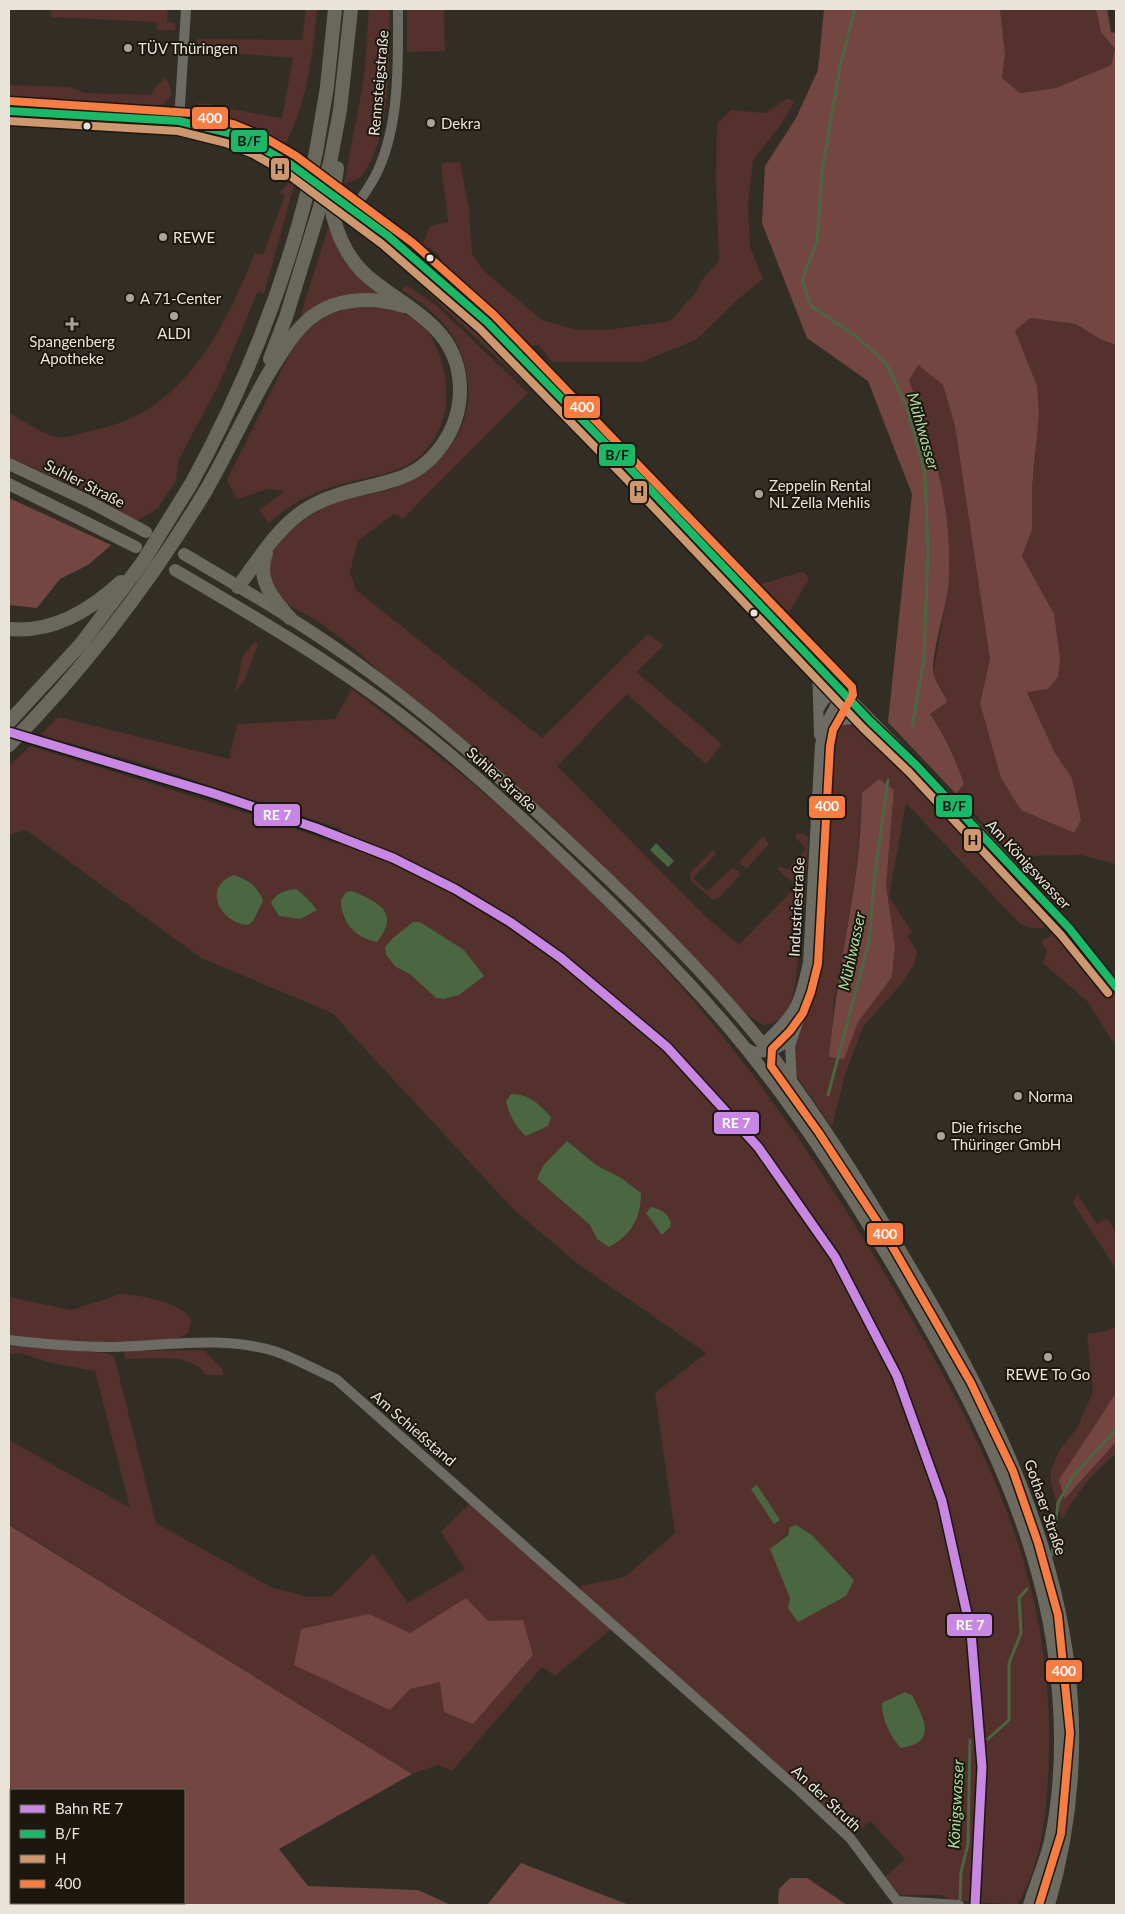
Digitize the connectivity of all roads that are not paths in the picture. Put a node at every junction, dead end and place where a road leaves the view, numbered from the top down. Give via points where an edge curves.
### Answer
1 (186, 9) edge
2 (335, 9) edge
3 (351, 9) edge
4 (398, 9) edge
5 (9, 111) edge
6 (179, 122) junction
7 (334, 165) junction
8 (298, 170) dead end
9 (337, 199) dead end
10 (353, 210) junction
11 (424, 317) junction
12 (255, 396) junction
13 (9, 464) edge
14 (9, 484) edge
15 (146, 532) dead end
16 (269, 546) junction
17 (136, 547) dead end
18 (184, 554) dead end
19 (142, 563) junction
20 (175, 570) dead end
21 (238, 587) junction
22 (229, 602) junction
23 (290, 618) junction
24 (9, 629) edge
25 (817, 666) junction
26 (843, 692) junction
27 (818, 712) junction
28 (870, 720) junction
29 (9, 722) edge
30 (9, 745) edge
31 (819, 756) junction
32 (1116, 987) edge
33 (803, 992) junction
34 (794, 1034) junction
35 (740, 1042) junction
36 (764, 1049) junction
37 (761, 1069) junction
38 (792, 1083) junction
39 (9, 1340) edge
40 (721, 1723) joint
41 (903, 1904) edge
42 (960, 1905) edge
43 (1029, 1905) edge
44 (1049, 1905) edge

1 - 6 street
2 - 19 highway, bridge via 316,152 273,307 232,403 192,484
3 - 7 highway via 344,79 345,122
4 - 10 street, Rennsteigstraße via 396,85 388,143 379,169
5 - 6 street
6 - 8 street via 230,133
7 - 11 highway, bridge via 333,216 340,241 359,268
7 - 12 highway, bridge via 286,317
9 - 10 street
10 - 25 street via 407,251 487,322
11 - 12 highway via 407,307 376,300 346,301 321,311 298,329
11 - 16 highway via 446,342 457,370 459,403 445,441 424,464 399,479 346,492 308,508 286,525
12 - 30 highway, bridge via 173,545 117,624 49,705
13 - 15 main road, Suhler Straße
14 - 17 main road
16 - 21 highway
16 - 23 highway via 263,577 270,593
18 - 21 main road, Suhler Straße
19 - 24 highway via 103,598 74,617 47,626
19 - 29 highway via 81,644
20 - 22 main road, Suhler Straße
21 - 22 main road
21 - 23 main road, Suhler Straße
22 - 35 main road, Suhler Straße via 370,691 492,790 610,901
23 - 36 main road, Suhler Straße via 404,698 499,776 662,930 712,984
25 - 26 street
25 - 27 street, Industriestraße
26 - 27 street via 824,699
26 - 28 street
26 - 31 street, Industriestraße via 824,726
27 - 31 street, Industriestraße
28 - 31 street, Industriestraße via 845,719 832,725 823,738
28 - 32 street, Am Königswasser via 1069,928
31 - 33 street, Industriestraße via 808,962
33 - 34 street via 803,1008
33 - 36 street, Industriestraße via 788,1020
34 - 36 street via 785,1045
34 - 38 street via 789,1056
35 - 36 street via 746,1049
35 - 37 main road, Suhler Straße
36 - 37 main road
36 - 38 main road, Suhler Straße
37 - 43 main road, Gothaer Straße via 840,1181 910,1294 962,1388 1004,1475 1037,1572 1054,1650 1059,1756 1049,1845
38 - 44 main road, Gothaer Straße via 843,1159 947,1331 1022,1483 1048,1562 1066,1639 1073,1732 1065,1834
39 - 40 street, Am Schießstand via 112,1347 199,1342 238,1344 274,1351 336,1380 615,1625
40 - 41 street, An der Struth via 850,1838 897,1901
41 - 42 street, An der Struth

